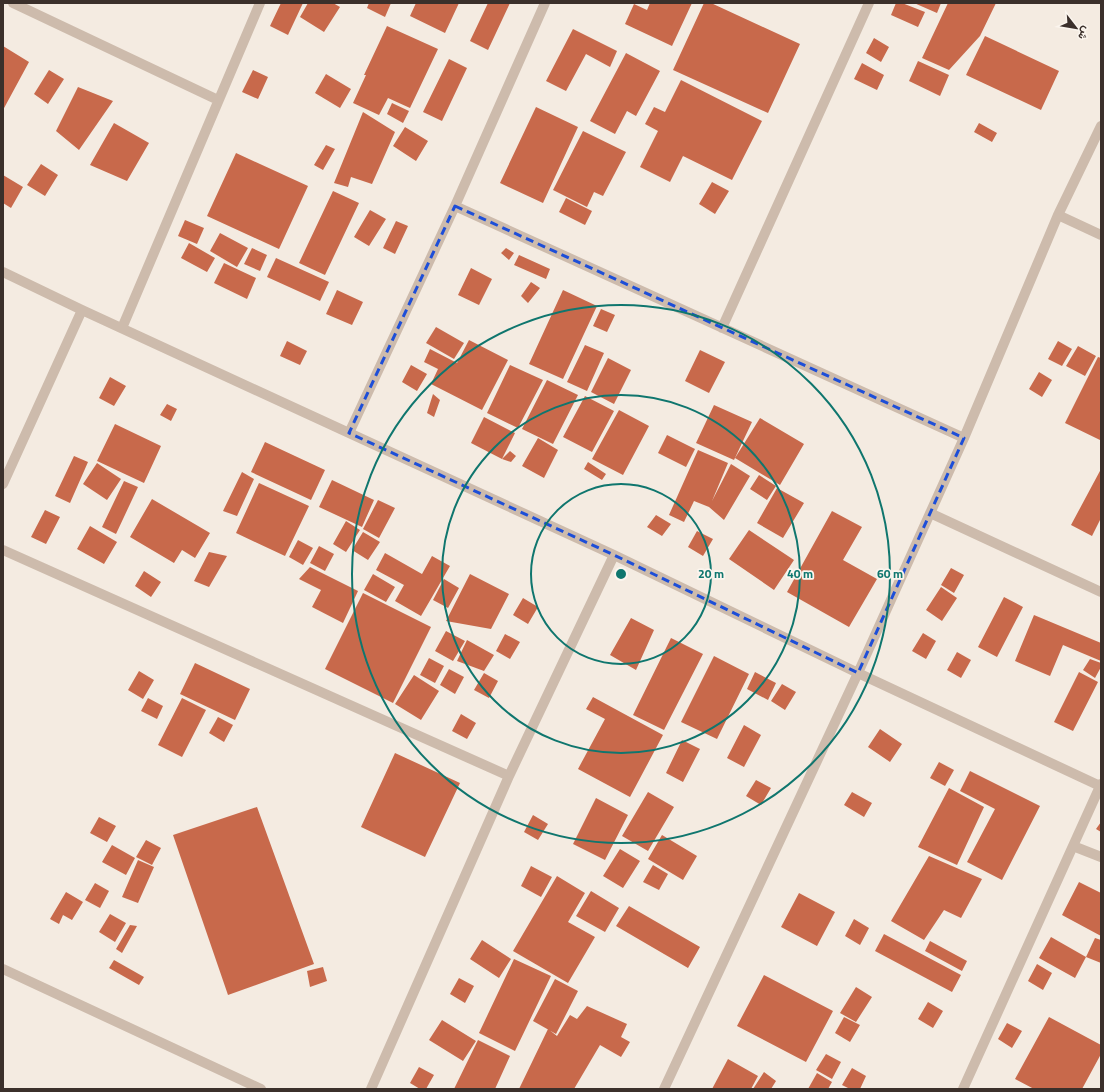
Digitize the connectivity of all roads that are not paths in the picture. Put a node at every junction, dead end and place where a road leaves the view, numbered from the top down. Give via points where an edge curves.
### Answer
1 (13, 3) edge
2 (260, 3) edge
3 (545, 3) edge
4 (869, 3) edge
5 (218, 100) junction
6 (1101, 126) edge
7 (455, 206) junction
8 (1058, 215) junction
9 (1101, 235) edge
10 (3, 272) edge
11 (82, 310) junction
12 (122, 328) junction
13 (722, 328) junction
14 (349, 433) junction
15 (964, 438) junction
16 (3, 484) edge
17 (930, 513) junction
18 (3, 550) edge
19 (614, 555) junction
20 (1101, 592) edge
21 (858, 673) junction
22 (509, 776) junction
23 (1101, 785) edge
24 (1074, 846) junction
25 (1101, 857) edge
26 (3, 969) edge
27 (262, 1089) edge
28 (372, 1089) edge
29 (664, 1089) edge
30 (963, 1089) edge

1 - 5 street
2 - 5 street
3 - 7 street
4 - 13 street
5 - 12 street
6 - 8 street
7 - 13 street
7 - 14 street
8 - 9 street
8 - 15 street
10 - 11 street
11 - 12 street
11 - 16 street
12 - 14 street
13 - 15 street
14 - 19 street
15 - 17 street
17 - 20 street
17 - 21 street
18 - 22 street
19 - 21 street
19 - 22 street
21 - 23 street
21 - 29 street
22 - 28 street
23 - 24 street
24 - 25 street
24 - 30 street
26 - 27 street

